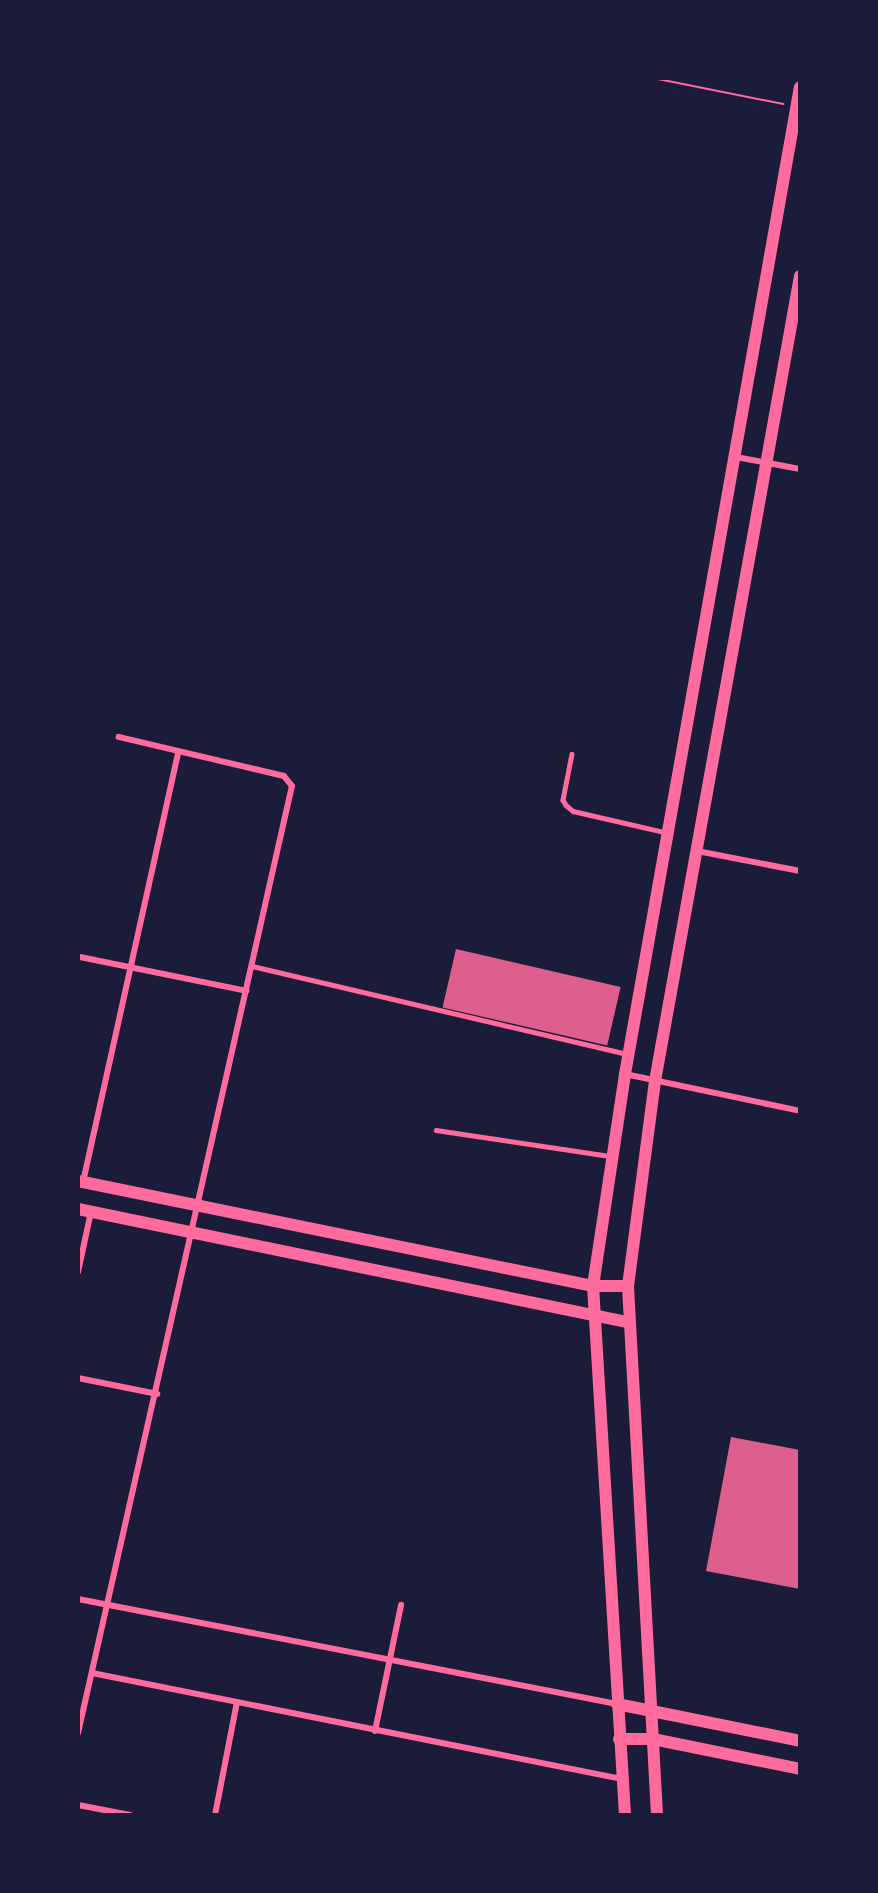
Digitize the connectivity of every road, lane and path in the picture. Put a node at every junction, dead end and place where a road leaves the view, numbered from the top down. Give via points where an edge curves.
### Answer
1 (653, 78) edge
2 (800, 87) edge
3 (797, 107) junction
4 (800, 276) edge
5 (798, 296) edge
6 (736, 457) junction
7 (766, 463) junction
8 (800, 469) edge
9 (119, 737) dead end
10 (178, 752) junction
11 (573, 754) dead end
12 (670, 833) junction
13 (697, 851) junction
14 (800, 871) edge
15 (80, 957) dead end
16 (131, 966) junction
17 (252, 966) junction
18 (247, 991) junction
19 (628, 1055) junction
20 (624, 1074) junction
21 (655, 1081) junction
22 (800, 1111) edge
23 (436, 1130) dead end
24 (611, 1156) junction
25 (80, 1181) edge
26 (198, 1207) junction
27 (78, 1209) edge
28 (91, 1212) junction
29 (192, 1234) junction
30 (78, 1272) edge
31 (593, 1286) junction
32 (628, 1286) junction
33 (592, 1317) junction
34 (627, 1322) junction
35 (78, 1378) edge
36 (157, 1394) junction
37 (78, 1599) edge
38 (106, 1605) junction
39 (401, 1605) dead end
40 (390, 1660) junction
41 (92, 1673) junction
42 (237, 1702) junction
43 (617, 1704) junction
44 (652, 1710) junction
45 (375, 1731) junction
46 (78, 1733) edge
47 (620, 1739) junction
48 (653, 1739) junction
49 (800, 1741) edge
50 (800, 1769) edge
51 (622, 1779) junction
52 (78, 1805) edge
53 (130, 1815) edge
54 (215, 1815) edge
55 (625, 1815) edge
56 (657, 1815) edge

1 - 3 path
2 - 3 main road
3 - 6 main road
4 - 5 main road
5 - 7 main road
6 - 7 street
6 - 12 main road
7 - 8 street
7 - 13 main road
9 - 10 street
10 - 16 street
10 - 17 street via 290,779 292,786
11 - 12 lane via 563,800 573,811
12 - 19 main road
13 - 14 street
13 - 21 main road
15 - 16 street
16 - 18 street
16 - 25 street
17 - 18 street
17 - 19 lane
18 - 26 street
19 - 20 main road
20 - 21 street
20 - 24 main road
21 - 22 street
21 - 32 main road
23 - 24 lane
24 - 31 main road
25 - 26 main road
26 - 29 street
26 - 31 main road
27 - 28 main road
28 - 29 main road
28 - 30 street
29 - 33 main road
29 - 36 street
31 - 32 main road
31 - 33 main road
32 - 34 main road
33 - 34 main road
33 - 43 main road
34 - 44 main road
35 - 36 street
36 - 38 street
37 - 38 street
38 - 40 street
38 - 41 street
39 - 40 street
40 - 43 street
40 - 45 street
41 - 42 street
41 - 46 street
42 - 45 street
42 - 54 street
43 - 44 main road
43 - 47 main road
44 - 48 main road
44 - 49 main road
45 - 51 street
47 - 48 main road
47 - 51 main road
48 - 50 main road
48 - 56 main road
51 - 55 main road
52 - 53 street

